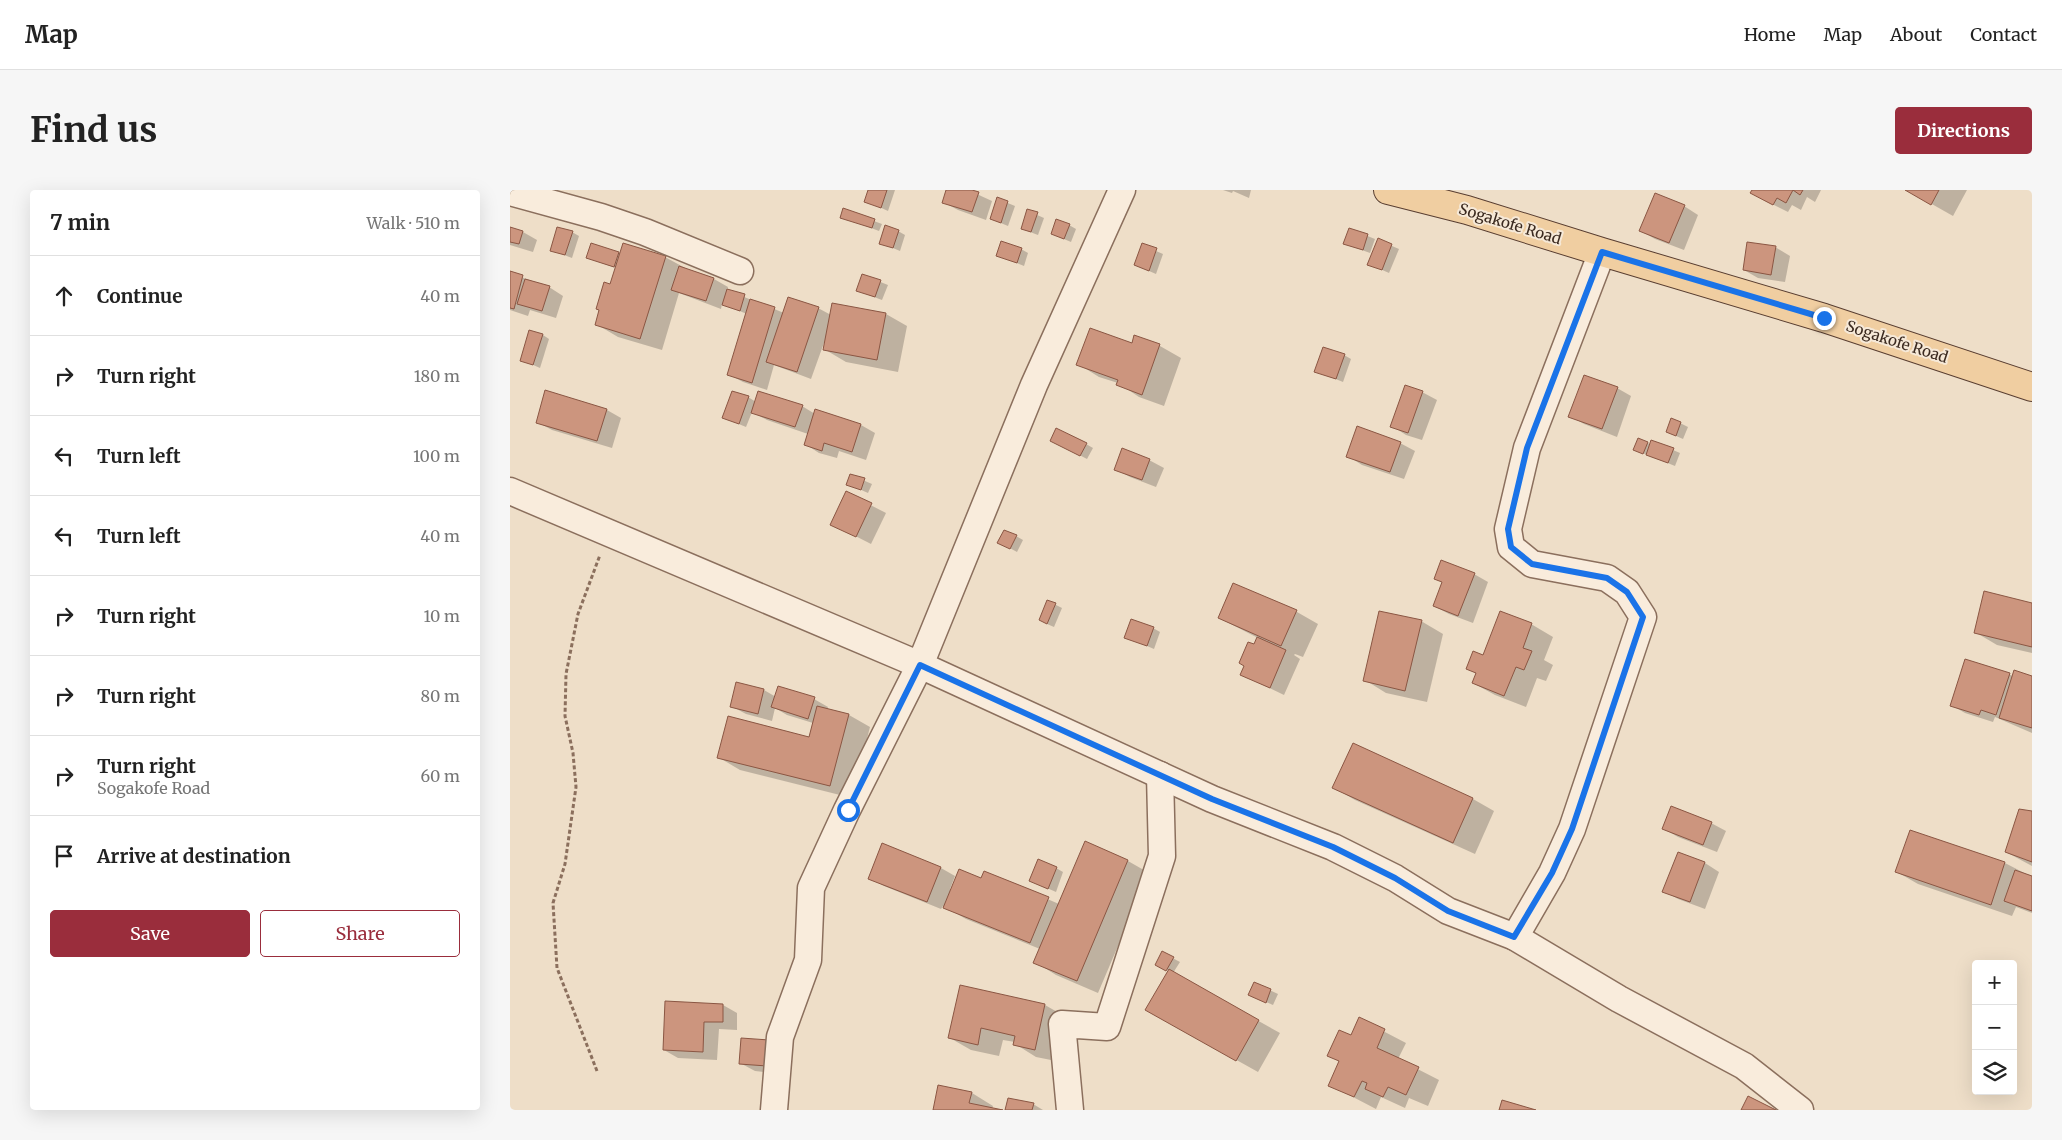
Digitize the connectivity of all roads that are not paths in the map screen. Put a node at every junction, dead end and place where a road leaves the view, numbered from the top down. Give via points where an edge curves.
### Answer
1 (1122, 190) edge
2 (1397, 191) edge
3 (510, 192) edge
4 (1602, 252) junction
5 (740, 271) dead end
6 (2032, 387) edge
7 (510, 491) edge
8 (920, 665) junction
9 (1160, 775) junction
10 (1514, 937) junction
11 (774, 1110) edge
12 (1070, 1110) edge
13 (1800, 1110) edge

1 - 8 street via 1034,385
2 - 4 main road, Sogakofe Road
3 - 5 street via 627,226
4 - 6 main road, Sogakofe Road via 1824,318
4 - 10 street via 1527,448 1508,529 1511,547 1532,564 1607,578 1627,592 1643,617 1572,829 1552,873
7 - 8 street
8 - 9 street
8 - 11 street via 811,888 808,960 780,1037
9 - 10 street via 1333,847 1395,878 1448,911
9 - 12 street via 1162,856 1107,1027 1062,1024
10 - 13 street via 1619,999 1744,1066

